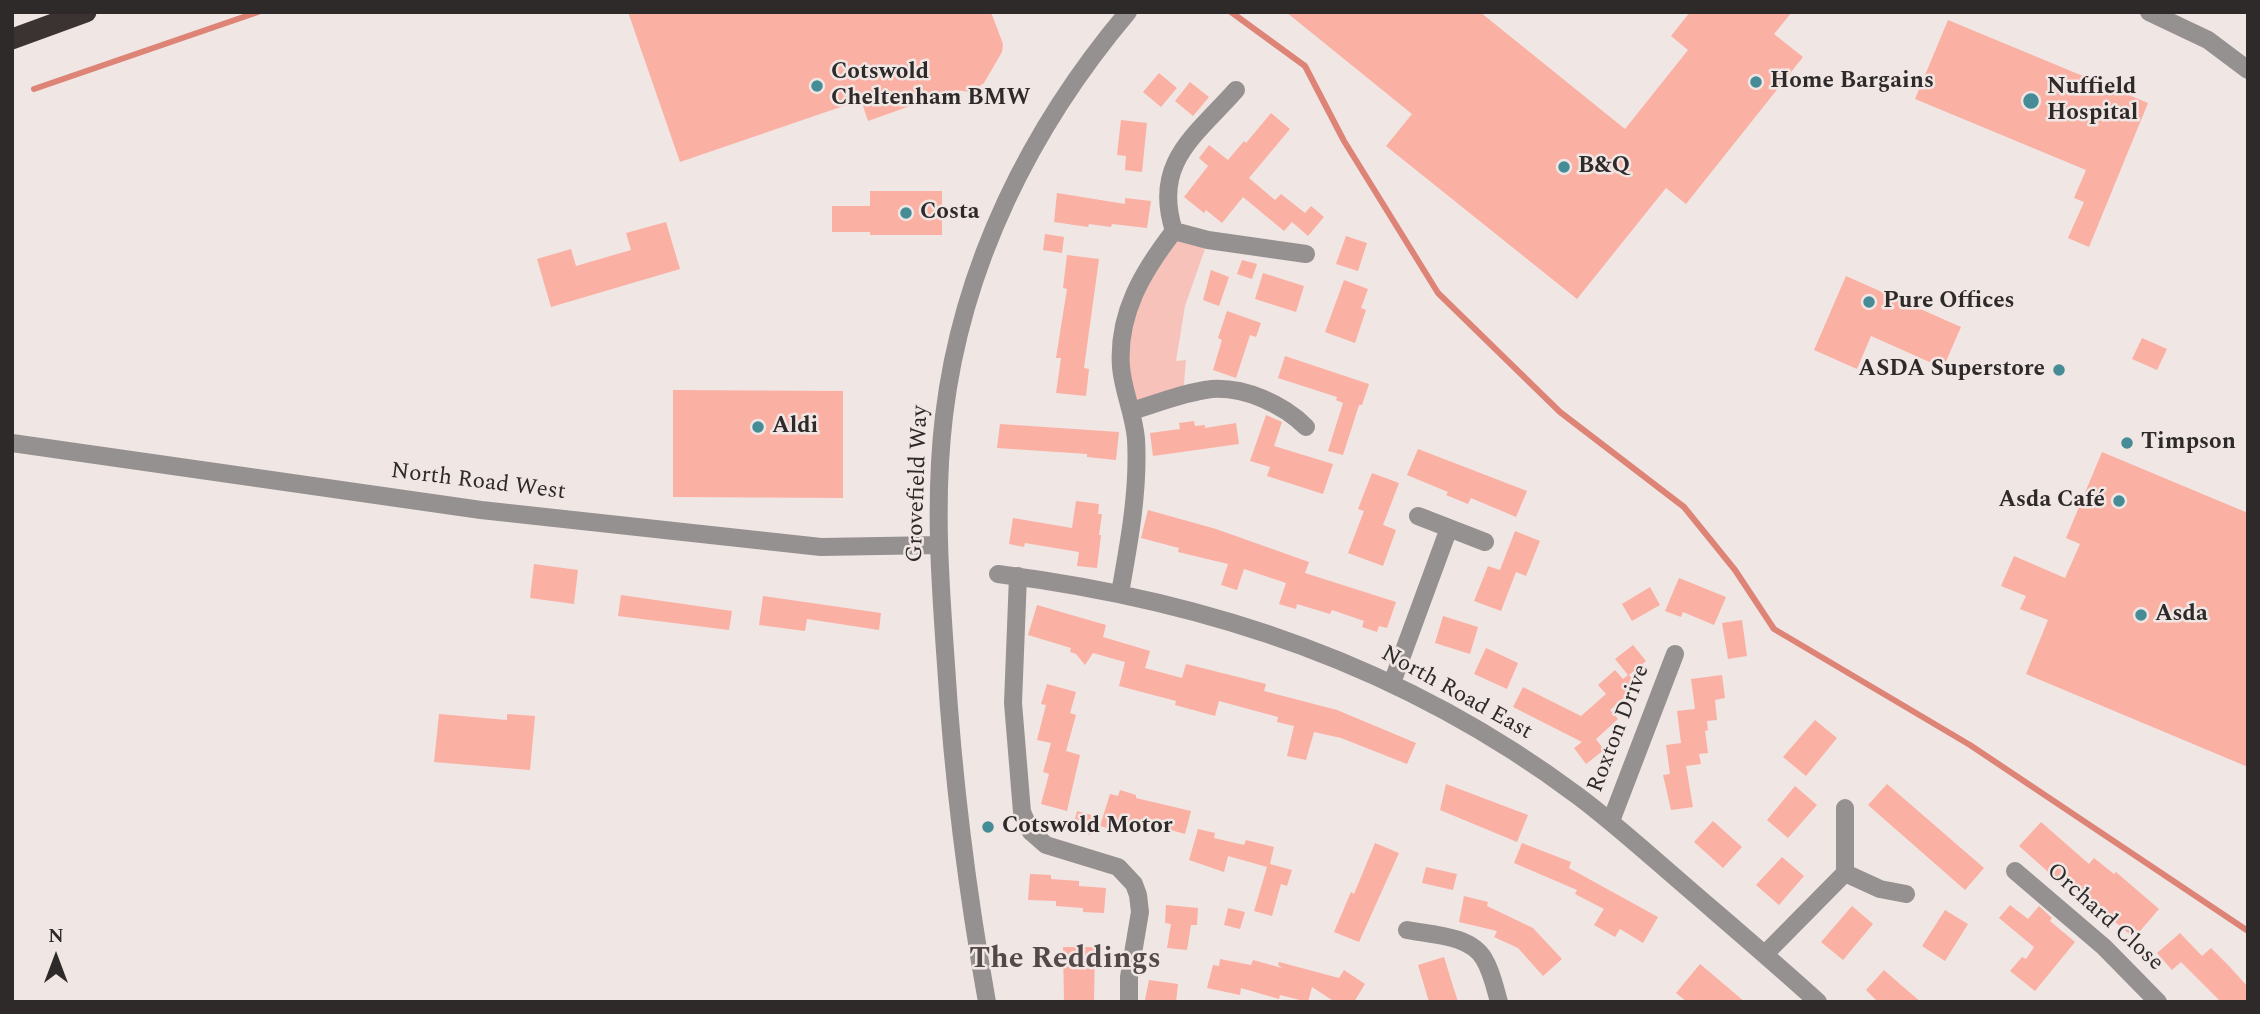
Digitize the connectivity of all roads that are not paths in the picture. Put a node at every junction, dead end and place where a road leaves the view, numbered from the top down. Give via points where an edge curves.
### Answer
1 (86, 12) edge
2 (1128, 12) edge
3 (2149, 12) edge
4 (12, 39) edge
5 (2248, 70) edge
6 (1236, 90) dead end
7 (1174, 232) junction
8 (1306, 254) dead end
9 (1132, 411) junction
10 (1306, 427) dead end
11 (12, 443) edge
12 (1418, 516) dead end
13 (1449, 528) junction
14 (1485, 542) dead end
15 (939, 545) junction
16 (998, 574) dead end
17 (1018, 576) junction
18 (1119, 593) junction
19 (1675, 654) dead end
20 (1392, 684) junction
21 (1845, 808) dead end
22 (1611, 821) junction
23 (2015, 871) dead end
24 (1846, 873) junction
25 (1906, 894) dead end
26 (1407, 930) dead end
27 (1765, 954) junction
28 (987, 1002) edge
29 (1129, 1002) edge
30 (1499, 1002) edge
31 (1818, 1002) edge
32 (2158, 1002) edge

1 - 4 highway
2 - 15 street, Grovefield Way via 1043,128 1009,193 981,262 954,358 944,416
3 - 5 street via 2208,40
6 - 7 street via 1178,155 1168,186
7 - 8 street
7 - 9 street via 1139,282 1125,319 1121,369
9 - 10 street via 1212,389 1234,390 1292,412
9 - 18 street via 1135,477
11 - 15 street, North Road West via 508,513 821,547
12 - 13 street
13 - 14 street
13 - 20 street
15 - 28 street, Grovefield Way via 954,760
16 - 17 street, North Road East
17 - 18 street, North Road East
17 - 29 street via 1013,703 1022,812 1031,832 1046,845 1118,867 1134,884 1140,912
18 - 20 street, North Road East via 1253,628
19 - 22 street, Roxton Drive
20 - 22 street, North Road East via 1504,745
21 - 24 street
22 - 27 street, North Road East
23 - 32 street, Orchard Close via 2104,947
24 - 25 street via 1880,889
24 - 27 street
26 - 30 street via 1473,947 1486,961
27 - 31 street, North Road East

